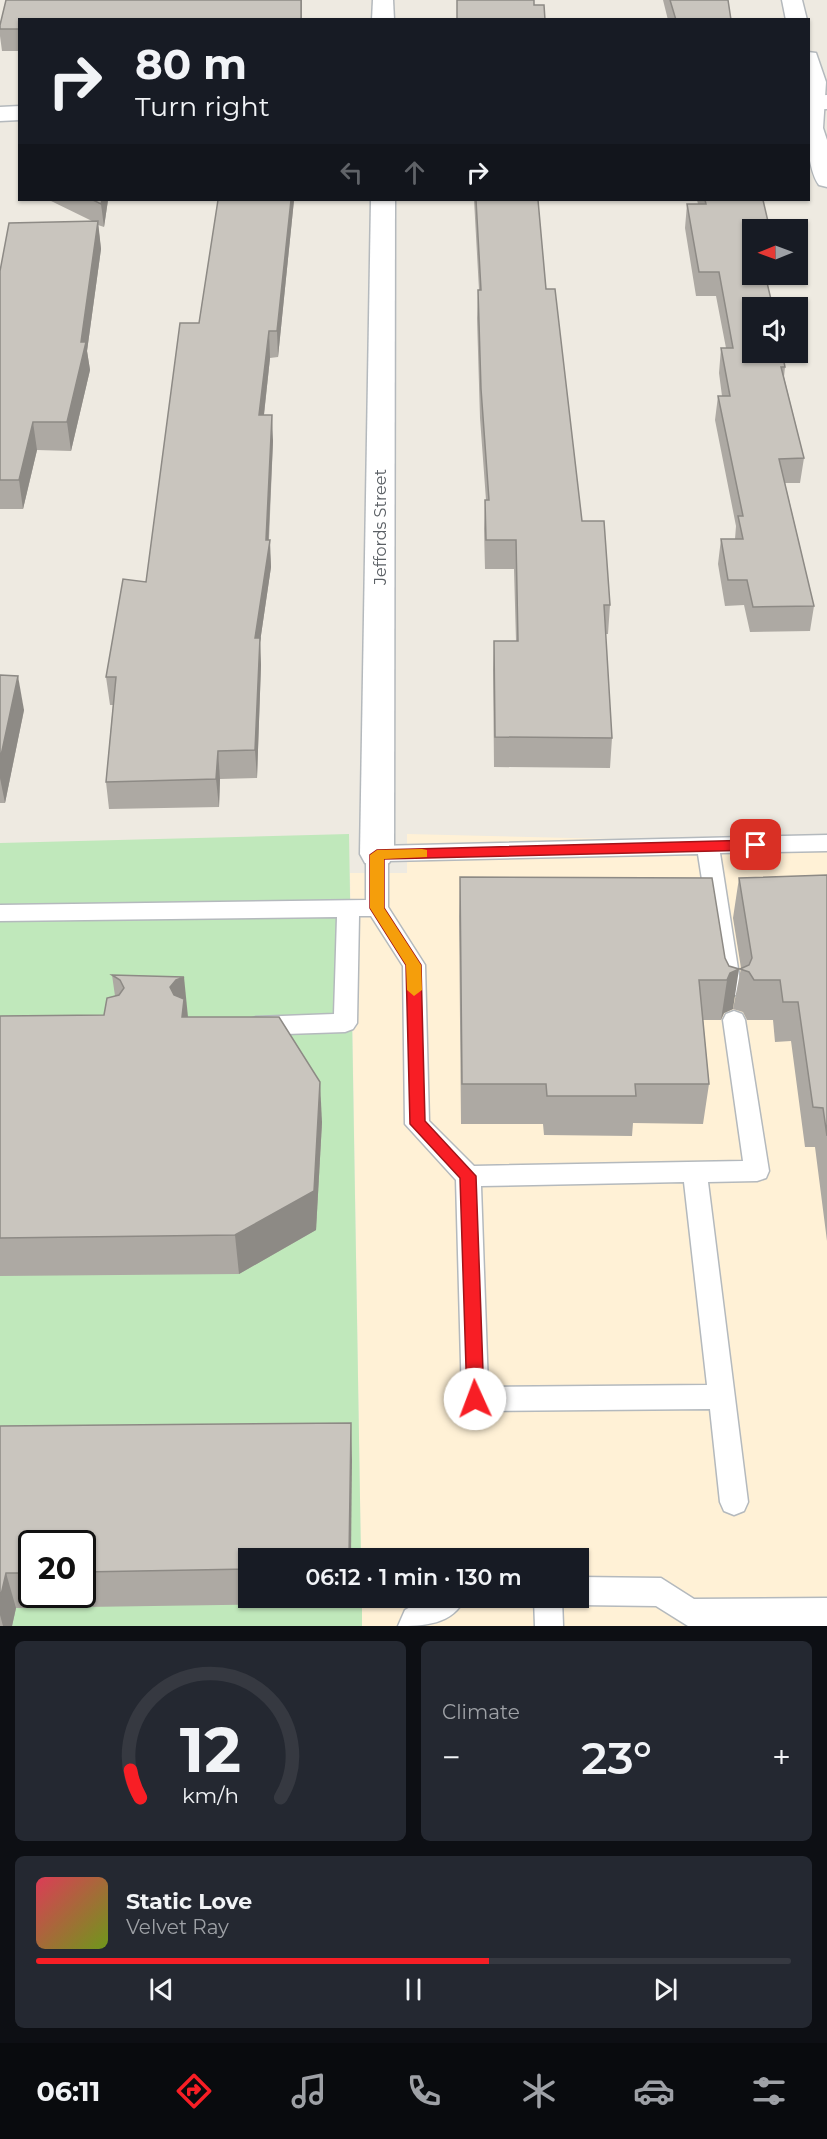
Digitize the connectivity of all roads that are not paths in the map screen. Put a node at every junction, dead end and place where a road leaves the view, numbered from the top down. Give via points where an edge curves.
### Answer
1 (383, 0) edge
2 (792, 0) edge
3 (383, 18) edge
4 (796, 18) edge
5 (810, 65) edge
6 (816, 103) edge
7 (18, 113) edge
8 (0, 114) edge
9 (827, 180) edge
10 (383, 201) edge
11 (827, 843) edge
12 (708, 847) junction
13 (377, 855) junction
14 (377, 908) junction
15 (348, 909) junction
16 (0, 913) edge
17 (237, 1026) edge
18 (694, 1172) junction
19 (468, 1176) junction
20 (722, 1397) junction
21 (734, 1502) dead end
22 (589, 1591) edge
23 (435, 1608) edge
24 (548, 1608) edge
25 (827, 1612) edge
26 (691, 1620) edge
27 (412, 1626) edge
28 (549, 1626) edge

1 - 3 street
2 - 4 street
5 - 6 street
6 - 9 street via 812,128
7 - 8 street
10 - 13 street, Jeffords Street
11 - 12 lane
12 - 13 lane
12 - 18 lane via 757,1171
13 - 14 lane
14 - 15 lane
14 - 19 lane via 414,965 417,1124
15 - 16 lane
15 - 17 lane via 345,1023
18 - 19 lane
18 - 20 lane
19 - 20 lane via 475,1399
20 - 21 lane
22 - 26 lane via 661,1592
23 - 27 lane
24 - 28 lane
25 - 26 lane

